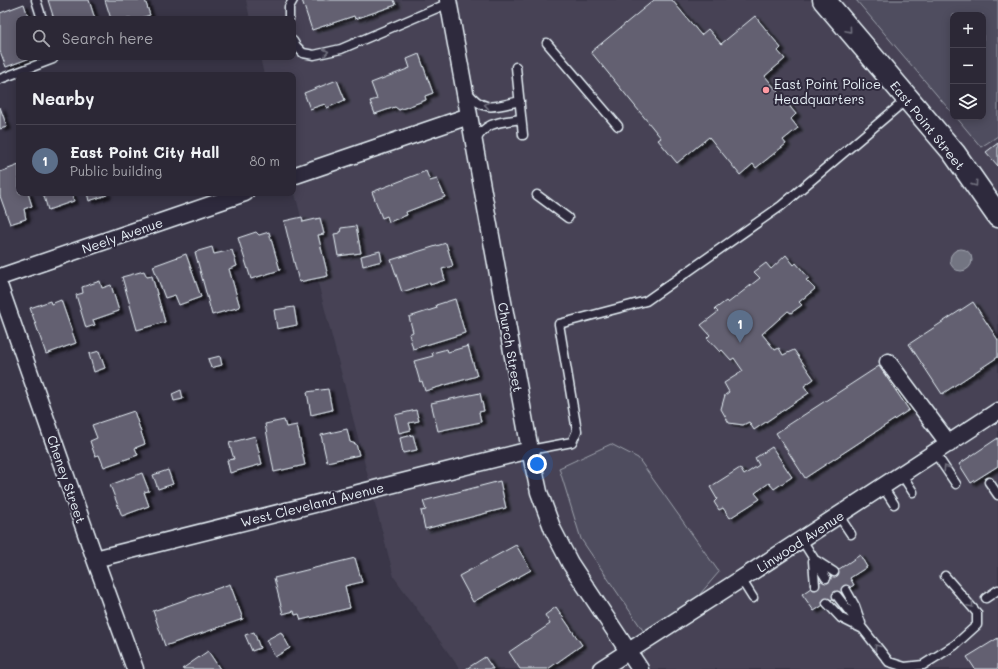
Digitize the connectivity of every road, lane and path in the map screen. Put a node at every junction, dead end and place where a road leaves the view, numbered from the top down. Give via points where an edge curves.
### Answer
1 (36, 0) edge
2 (292, 0) edge
3 (824, 0) edge
4 (448, 2) edge
5 (41, 16) edge
6 (290, 16) edge
7 (547, 43) dead end
8 (296, 46) edge
9 (49, 60) edge
10 (516, 67) dead end
11 (18, 72) edge
12 (16, 73) edge
13 (0, 79) edge
14 (464, 85) junction
15 (908, 99) junction
16 (520, 102) junction
17 (469, 116) junction
18 (521, 119) junction
19 (618, 126) dead end
20 (523, 135) dead end
21 (475, 144) junction
22 (296, 175) edge
23 (537, 195) dead end
24 (236, 196) edge
25 (998, 216) edge
26 (568, 218) dead end
27 (0, 278) edge
28 (0, 288) edge
29 (888, 362) dead end
30 (998, 411) edge
31 (949, 444) junction
32 (530, 450) junction
33 (935, 453) junction
34 (902, 475) junction
35 (989, 482) dead end
36 (956, 484) dead end
37 (883, 487) junction
38 (913, 492) dead end
39 (998, 495) edge
40 (894, 504) dead end
41 (839, 516) junction
42 (851, 534) dead end
43 (802, 540) junction
44 (813, 558) junction
45 (95, 559) junction
46 (834, 572) dead end
47 (945, 576) dead end
48 (826, 578) dead end
49 (742, 580) junction
50 (815, 585) dead end
51 (846, 590) dead end
52 (998, 590) edge
53 (837, 596) dead end
54 (753, 598) dead end
55 (986, 598) dead end
56 (827, 603) dead end
57 (863, 629) junction
58 (628, 651) junction
59 (135, 669) edge
60 (601, 669) edge
61 (640, 669) edge

1 - 5 lane
2 - 6 lane
3 -> 15 main road, East Point Street
8 -> 4 lane via 303,53 314,55 341,49
4 - 14 street, Church Street
7 - 19 lane
9 - 11 lane
10 - 16 lane
12 - 13 lane
16 -> 14 lane via 489,107 479,104
14 - 17 street, Church Street
15 -> 25 main road, East Point Street via 954,153
15 - 32 lane via 781,206 646,301 559,324 577,431 572,442
16 - 18 lane
17 - 21 street, Church Street
17 - 22 street
18 - 20 lane
18 - 21 lane via 485,127
21 - 32 street, Church Street
23 - 26 lane
24 - 27 street, Neely Avenue
28 - 45 street, Cheney Street
29 - 31 street
30 - 31 street, Linwood Avenue
31 - 33 street, Linwood Avenue
32 - 45 street, West Cleveland Avenue
32 - 58 street, Church Street via 539,492 553,530 570,563
33 - 34 street, Linwood Avenue
36 -> 33 lane
34 - 37 street, Linwood Avenue
34 - 38 lane
35 - 39 lane
37 - 40 lane
37 - 41 street, Linwood Avenue
41 - 42 lane
41 - 43 street, Linwood Avenue
43 - 44 lane
43 - 49 street, Linwood Avenue
44 - 46 lane
44 - 48 lane
44 - 50 lane
45 - 59 street, Cheney Street
47 -> 57 lane via 977,613 977,624 955,645 922,665 905,667 889,662
49 - 54 lane
49 - 58 street, Linwood Avenue
51 - 57 lane
52 - 55 lane
53 - 57 lane
56 - 57 lane via 841,618
58 - 60 street, Linwood Avenue
58 - 61 street, Church Street

